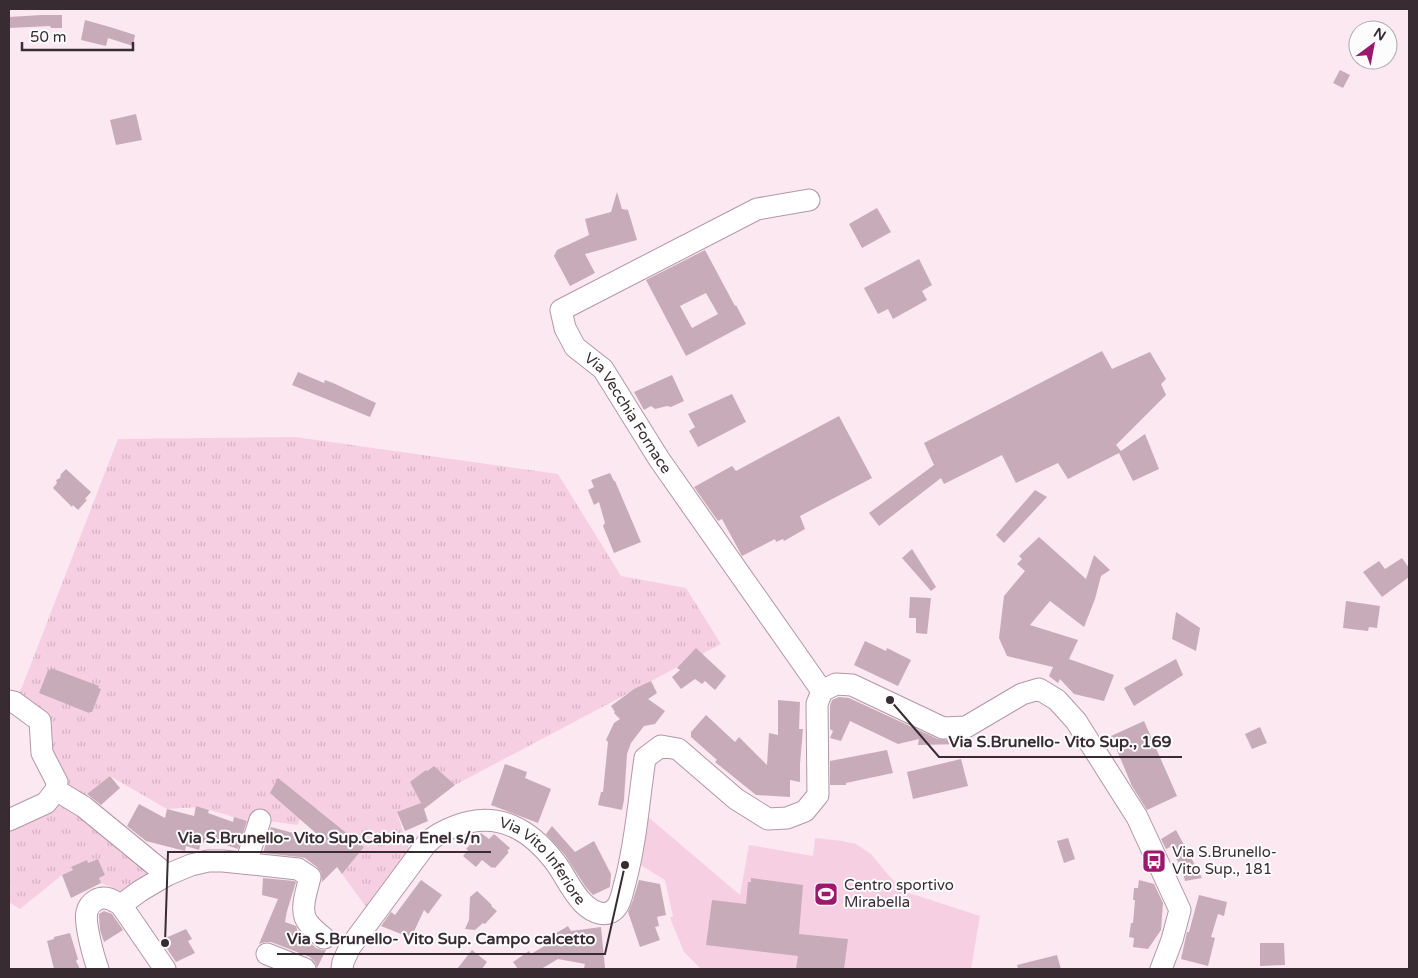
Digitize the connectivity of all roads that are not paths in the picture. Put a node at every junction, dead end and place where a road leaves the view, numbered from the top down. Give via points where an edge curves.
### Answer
1 (809, 200) dead end
2 (822, 691) junction
3 (9, 701) edge
4 (56, 790) junction
5 (9, 820) edge
6 (260, 820) dead end
7 (246, 863) junction
8 (167, 875) junction
9 (121, 905) junction
10 (324, 938) dead end
11 (267, 954) dead end
12 (98, 969) edge
13 (166, 969) edge
14 (305, 969) edge
15 (342, 969) edge
16 (1161, 969) edge

1 - 2 street, Via Vecchia Fornace via 757,209 561,310 565,328 575,346 603,369 659,460
2 - 15 street, Via Vito Inferiore via 817,704 818,795 805,811 787,818 768,818 736,799 678,749 662,746 646,758 629,868 614,910 600,914 591,910 555,862 523,831 502,822 482,819 444,831 427,843 350,948
2 - 16 street via 836,684 852,685 943,728 966,727 1022,694 1039,689 1057,700 1076,721 1137,817 1180,910
3 - 4 street via 40,721 42,753 57,782
4 - 5 street via 46,803
4 - 8 street via 84,807
6 - 7 street
7 - 8 street via 208,861
7 - 10 street via 298,869 310,876 304,916
8 - 9 street
9 - 12 street via 112,899 97,899 87,911 86,921
9 - 13 street
11 - 14 street

